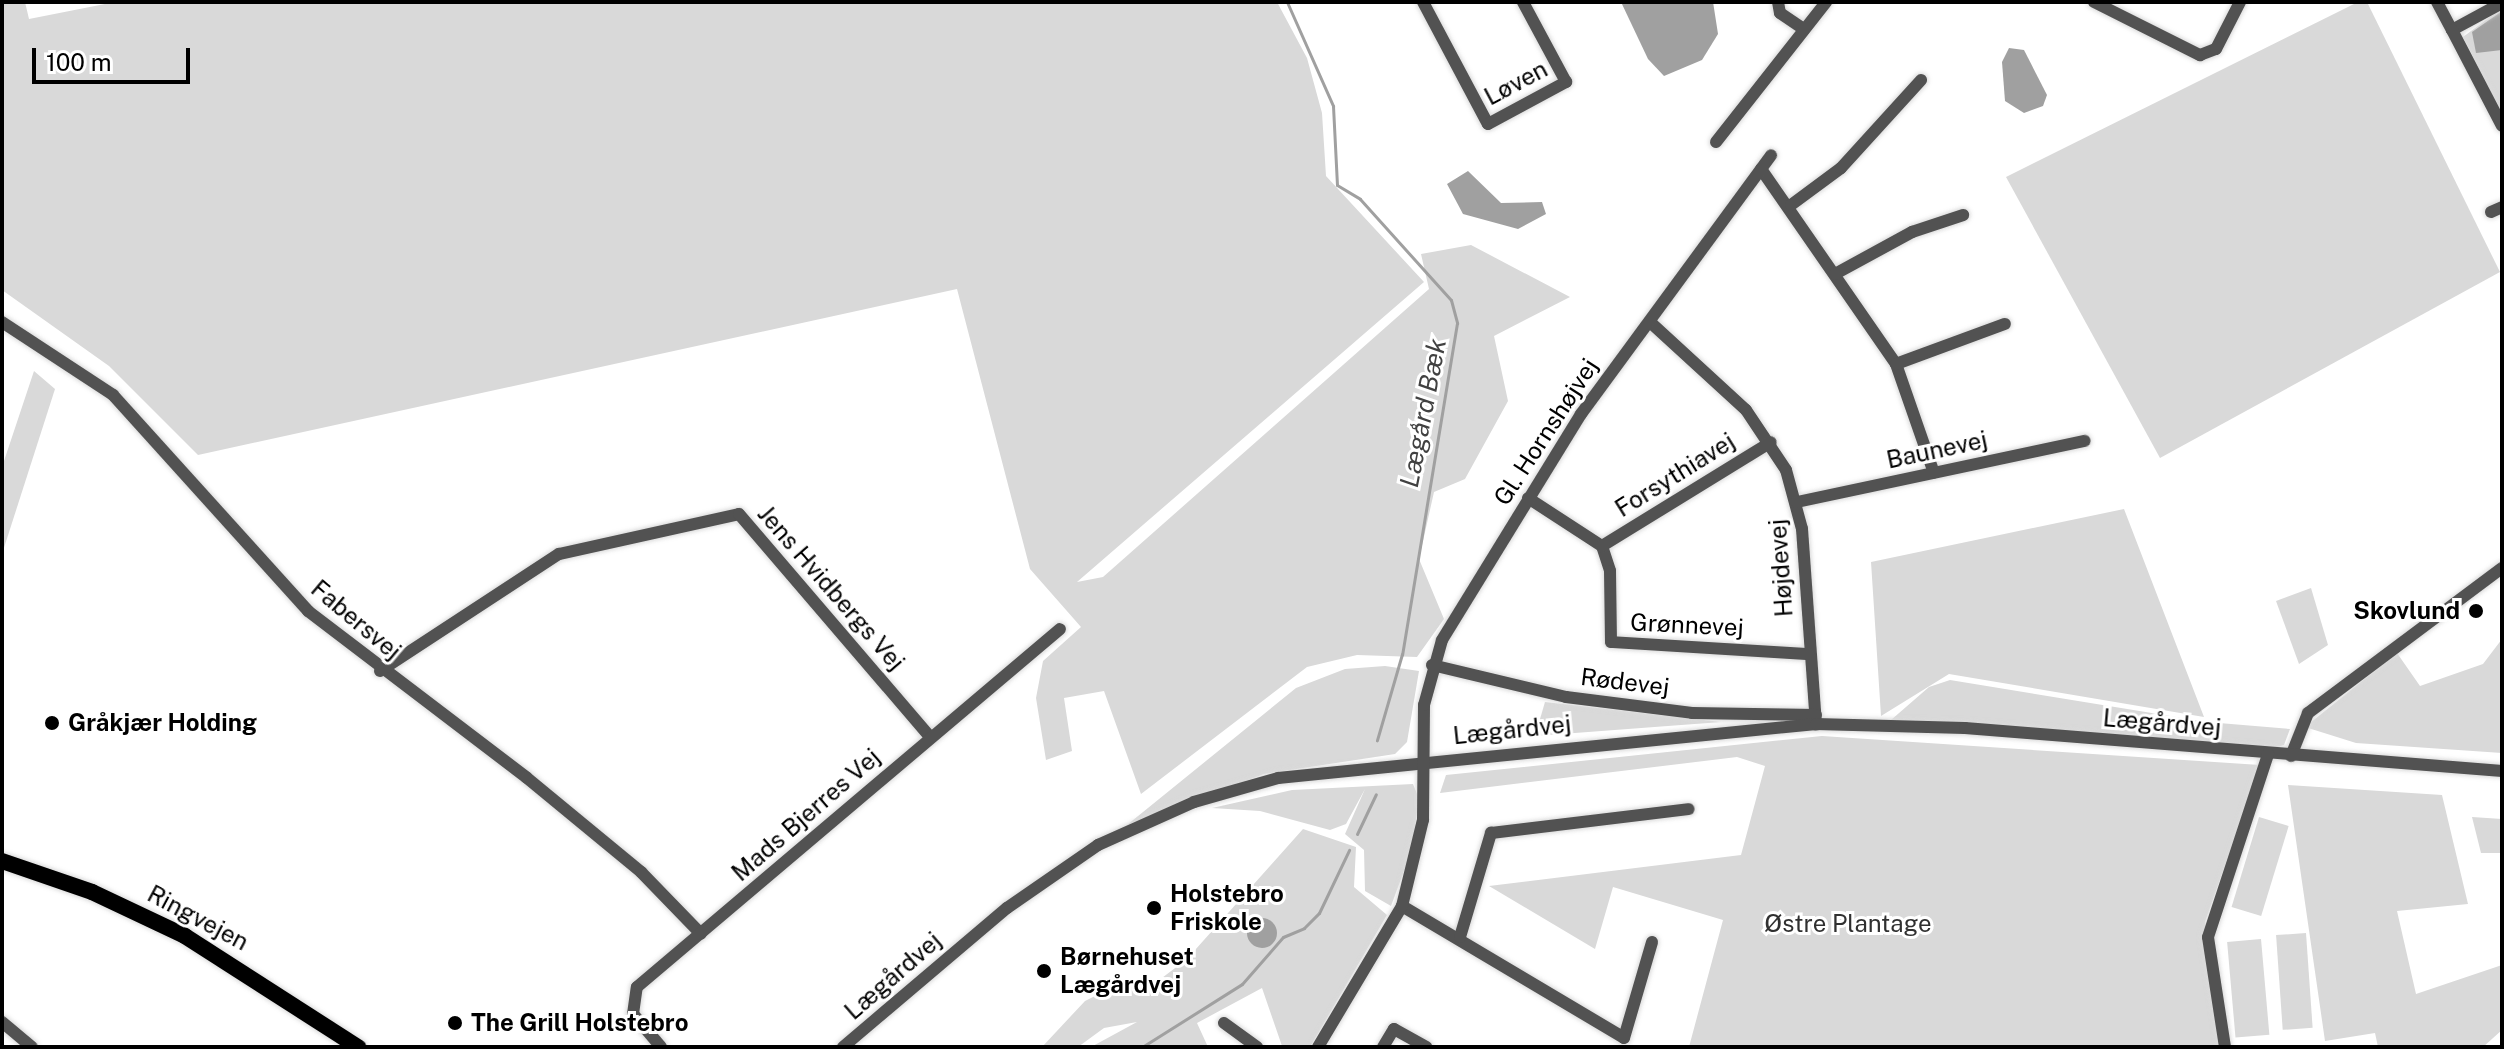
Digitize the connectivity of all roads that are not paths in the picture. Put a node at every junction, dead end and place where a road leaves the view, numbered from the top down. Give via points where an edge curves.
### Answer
1 (1423, 2) edge
2 (1523, 2) edge
3 (1778, 2) edge
4 (1826, 2) edge
5 (2094, 2) edge
6 (2240, 2) edge
7 (2437, 2) edge
8 (2502, 3) edge
9 (1804, 29) junction
10 (2452, 30) junction
11 (1921, 80) dead end
12 (2502, 126) edge
13 (1716, 142) dead end
14 (1771, 155) dead end
15 (1761, 169) junction
16 (1791, 205) junction
17 (1963, 215) dead end
18 (1835, 274) junction
19 (2, 322) edge
20 (1650, 322) junction
21 (2005, 324) dead end
22 (1896, 364) junction
23 (2085, 441) dead end
24 (1771, 442) junction
25 (1934, 473) junction
26 (1528, 498) junction
27 (1797, 502) junction
28 (1602, 546) junction
29 (2502, 568) edge
30 (1060, 629) dead end
31 (1809, 654) junction
32 (1432, 665) junction
33 (380, 671) junction
34 (1816, 720) junction
35 (930, 737) junction
36 (2268, 754) junction
37 (2291, 756) junction
38 (1425, 761) junction
39 (2502, 771) edge
40 (1689, 809) dead end
41 (2, 861) edge
42 (1402, 906) junction
43 (701, 934) junction
44 (1460, 937) junction
45 (1652, 942) dead end
46 (2, 1022) edge
47 (1224, 1023) dead end
48 (32, 1047) edge
49 (358, 1047) edge
50 (661, 1047) edge
51 (843, 1047) edge
52 (1257, 1047) edge
53 (1318, 1047) edge
54 (1383, 1047) edge
55 (1426, 1047) edge
56 (2225, 1047) edge

1 - 2 street, Løven via 1488,124 1566,82
3 - 9 street via 1780,13
4 - 9 street
5 - 6 street via 2200,55 2216,49
7 - 10 street
8 - 10 street
9 - 13 street
10 - 12 street
11 - 16 street via 1841,168
14 - 15 street, Gl. Hornshøjvej
15 - 16 street
15 - 20 street, Gl. Hornshøjvej
16 - 18 street
17 - 18 street via 1912,232
18 - 22 street
19 - 33 street, Fabersvej via 113,395 257,560
20 - 24 street, Højdevej
20 - 26 street, Gl. Hornshøjvej
21 - 22 street
22 - 25 street
23 - 25 street, Baunevej
24 - 27 street, Højdevej
24 - 28 street, Forsythiavej
25 - 27 street, Baunevej
26 - 28 street
26 - 32 street, Gl. Hornshøjvej
27 - 31 street, Højdevej
28 - 31 street, Grønnevej via 1610,571 1611,642
29 - 37 street via 2308,713
30 - 35 street, Mads Bjerres Vej
31 - 34 street, Højdevej
32 - 34 street, Rødevej via 1566,697 1692,713
32 - 38 street, Gl. Hornshøjvej
33 - 35 street, Jens Hvidbergs Vej via 559,554 739,514
33 - 43 street, Fabersvej via 527,778 641,872
34 - 36 street, Lægårdvej
34 - 38 street, Lægårdvej
35 - 43 street, Mads Bjerres Vej
36 - 37 street, Lægårdvej
36 - 56 street via 2208,937
37 - 39 street, Lægårdvej
38 - 42 street, Gl. Hornshøjvej via 1423,820
38 - 51 street, Lægårdvej via 1278,778 1139,824 1007,908
40 - 44 street via 1491,833
41 - 49 main road, Ringvejen via 185,936
42 - 44 street
42 - 53 street, Gl. Hornshøjvej
43 - 50 street, Mads Bjerres Vej via 631,996 633,1014
44 - 45 street via 1624,1038
46 - 48 street
47 - 52 street
54 - 55 street via 1394,1029

